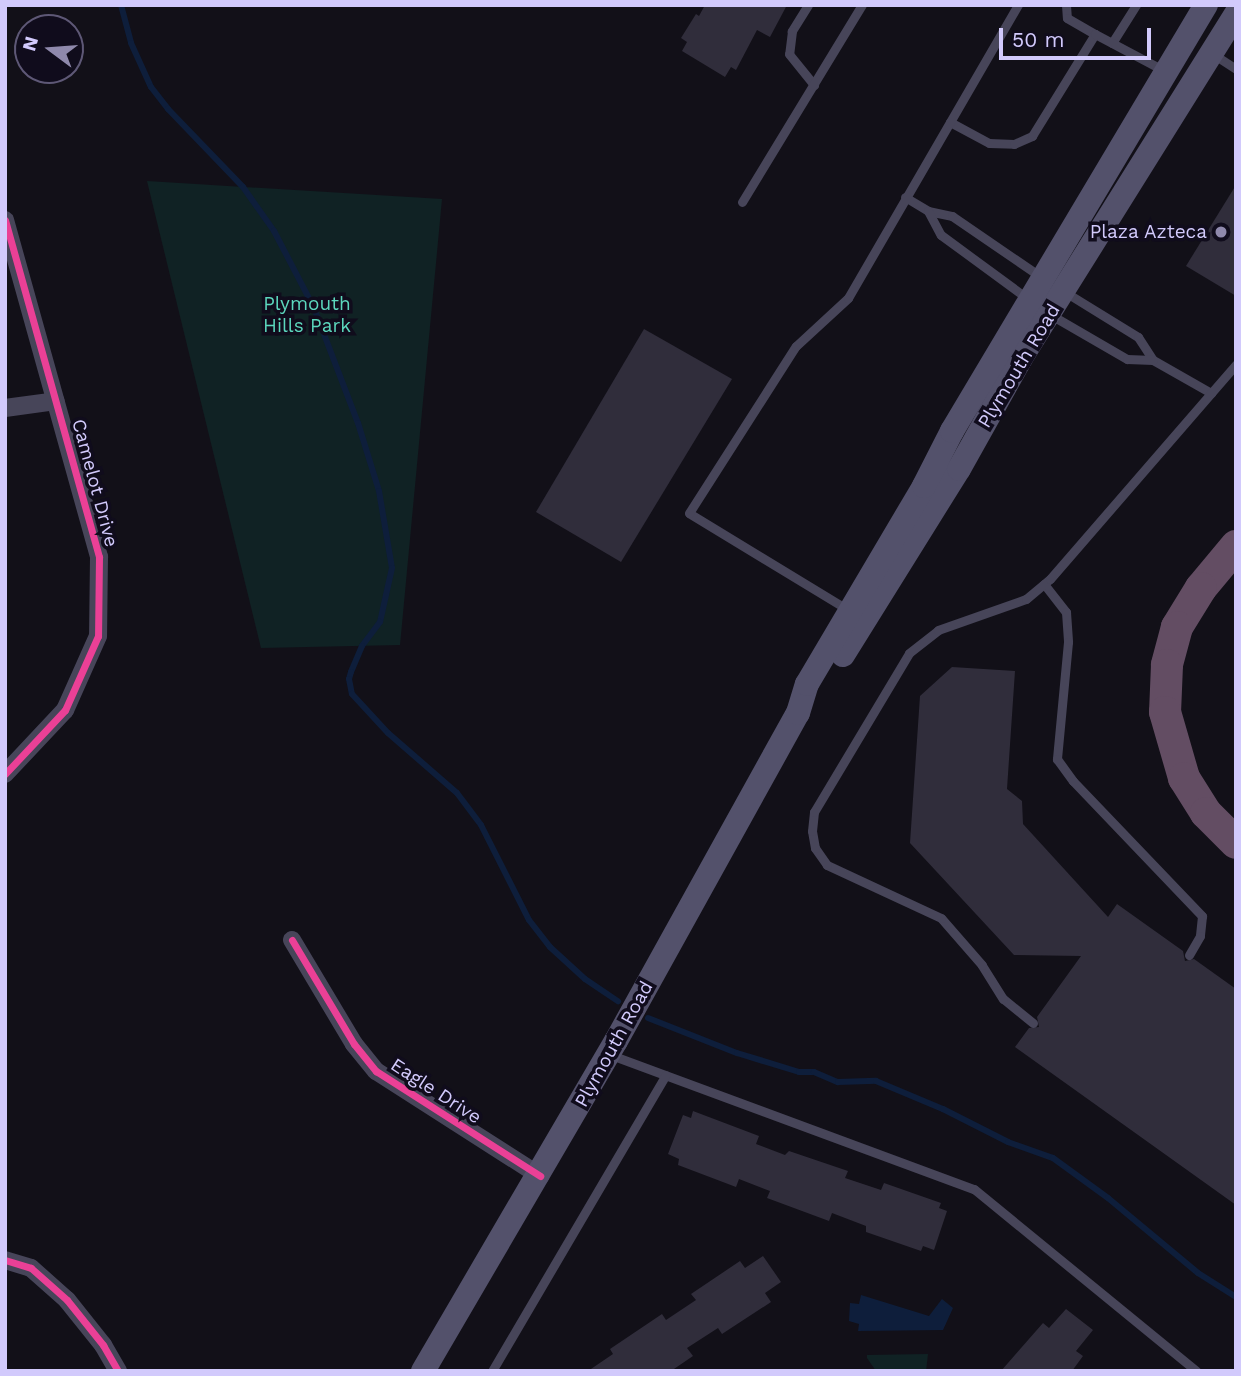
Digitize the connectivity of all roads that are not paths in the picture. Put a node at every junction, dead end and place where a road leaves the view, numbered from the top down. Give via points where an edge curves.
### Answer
1 (808, 5) edge
2 (862, 5) edge
3 (1018, 5) edge
4 (1066, 5) edge
5 (1136, 5) edge
6 (1206, 5) edge
7 (1236, 14) edge
8 (1095, 34) junction
9 (1112, 43) junction
10 (1211, 53) junction
11 (1236, 68) edge
12 (1166, 72) junction
13 (814, 85) junction
14 (950, 122) junction
15 (905, 197) junction
16 (742, 202) dead end
17 (928, 211) junction
18 (5, 220) edge
19 (1054, 285) junction
20 (1040, 308) junction
21 (1153, 360) junction
22 (1236, 364) edge
23 (1211, 393) junction
24 (56, 401) junction
25 (5, 408) edge
26 (1236, 546) edge
27 (1236, 574) edge
28 (1044, 584) junction
29 (850, 611) junction
30 (798, 713) junction
31 (5, 774) edge
32 (1236, 815) edge
33 (1236, 843) edge
34 (292, 940) dead end
35 (1189, 956) dead end
36 (1032, 1023) dead end
37 (609, 1054) junction
38 (666, 1075) junction
39 (540, 1176) junction
40 (5, 1261) edge
41 (118, 1371) edge
42 (423, 1371) edge
43 (492, 1371) edge
44 (1196, 1371) edge

1 - 13 lane via 792,31 789,54
2 - 13 lane
3 - 14 lane
4 - 8 lane via 1067,18
5 - 9 lane
6 - 12 main road, Plymouth Road
7 - 10 main road, Plymouth Road
8 - 9 lane
8 - 14 lane via 1032,136 1014,144 989,144
9 - 12 lane
10 - 11 lane
10 - 19 main road, Plymouth Road
12 - 19 main road, Plymouth Road
13 - 16 lane
14 - 15 lane
15 - 17 lane
15 - 29 lane via 848,298 796,346 689,513
17 - 19 lane via 952,216
17 - 20 lane via 941,235
18 - 24 street, Camelot Drive
19 - 20 main road, Plymouth Road
19 - 21 lane via 1138,337
20 - 21 lane via 1127,359
20 - 29 main road, Plymouth Road via 952,431
20 - 30 main road, Plymouth Road via 1021,358 959,468 820,693
21 - 23 lane
22 - 23 lane
23 - 28 lane
24 - 25 street
24 - 31 street, Camelot Drive via 99,557 98,636 65,710
26 - 33 highway via 1182,618 1171,646 1165,689 1165,712 1184,778 1206,813
27 - 32 highway via 1200,623 1187,657 1184,682 1187,727 1201,768
28 - 35 lane via 1066,612 1067,622 1057,759 1202,916 1200,936
28 - 36 lane via 1026,599 938,630 909,653 827,788 814,812 812,831 815,848 827,865 941,918 982,965 1003,999
29 - 30 main road, Plymouth Road via 807,684
30 - 37 main road, Plymouth Road
34 - 39 street, Eagle Drive via 354,1044 376,1071
37 - 38 lane
37 - 39 main road, Plymouth Road
38 - 43 lane
38 - 44 lane via 974,1189
39 - 42 main road, Plymouth Road
40 - 41 street via 31,1268 67,1300

